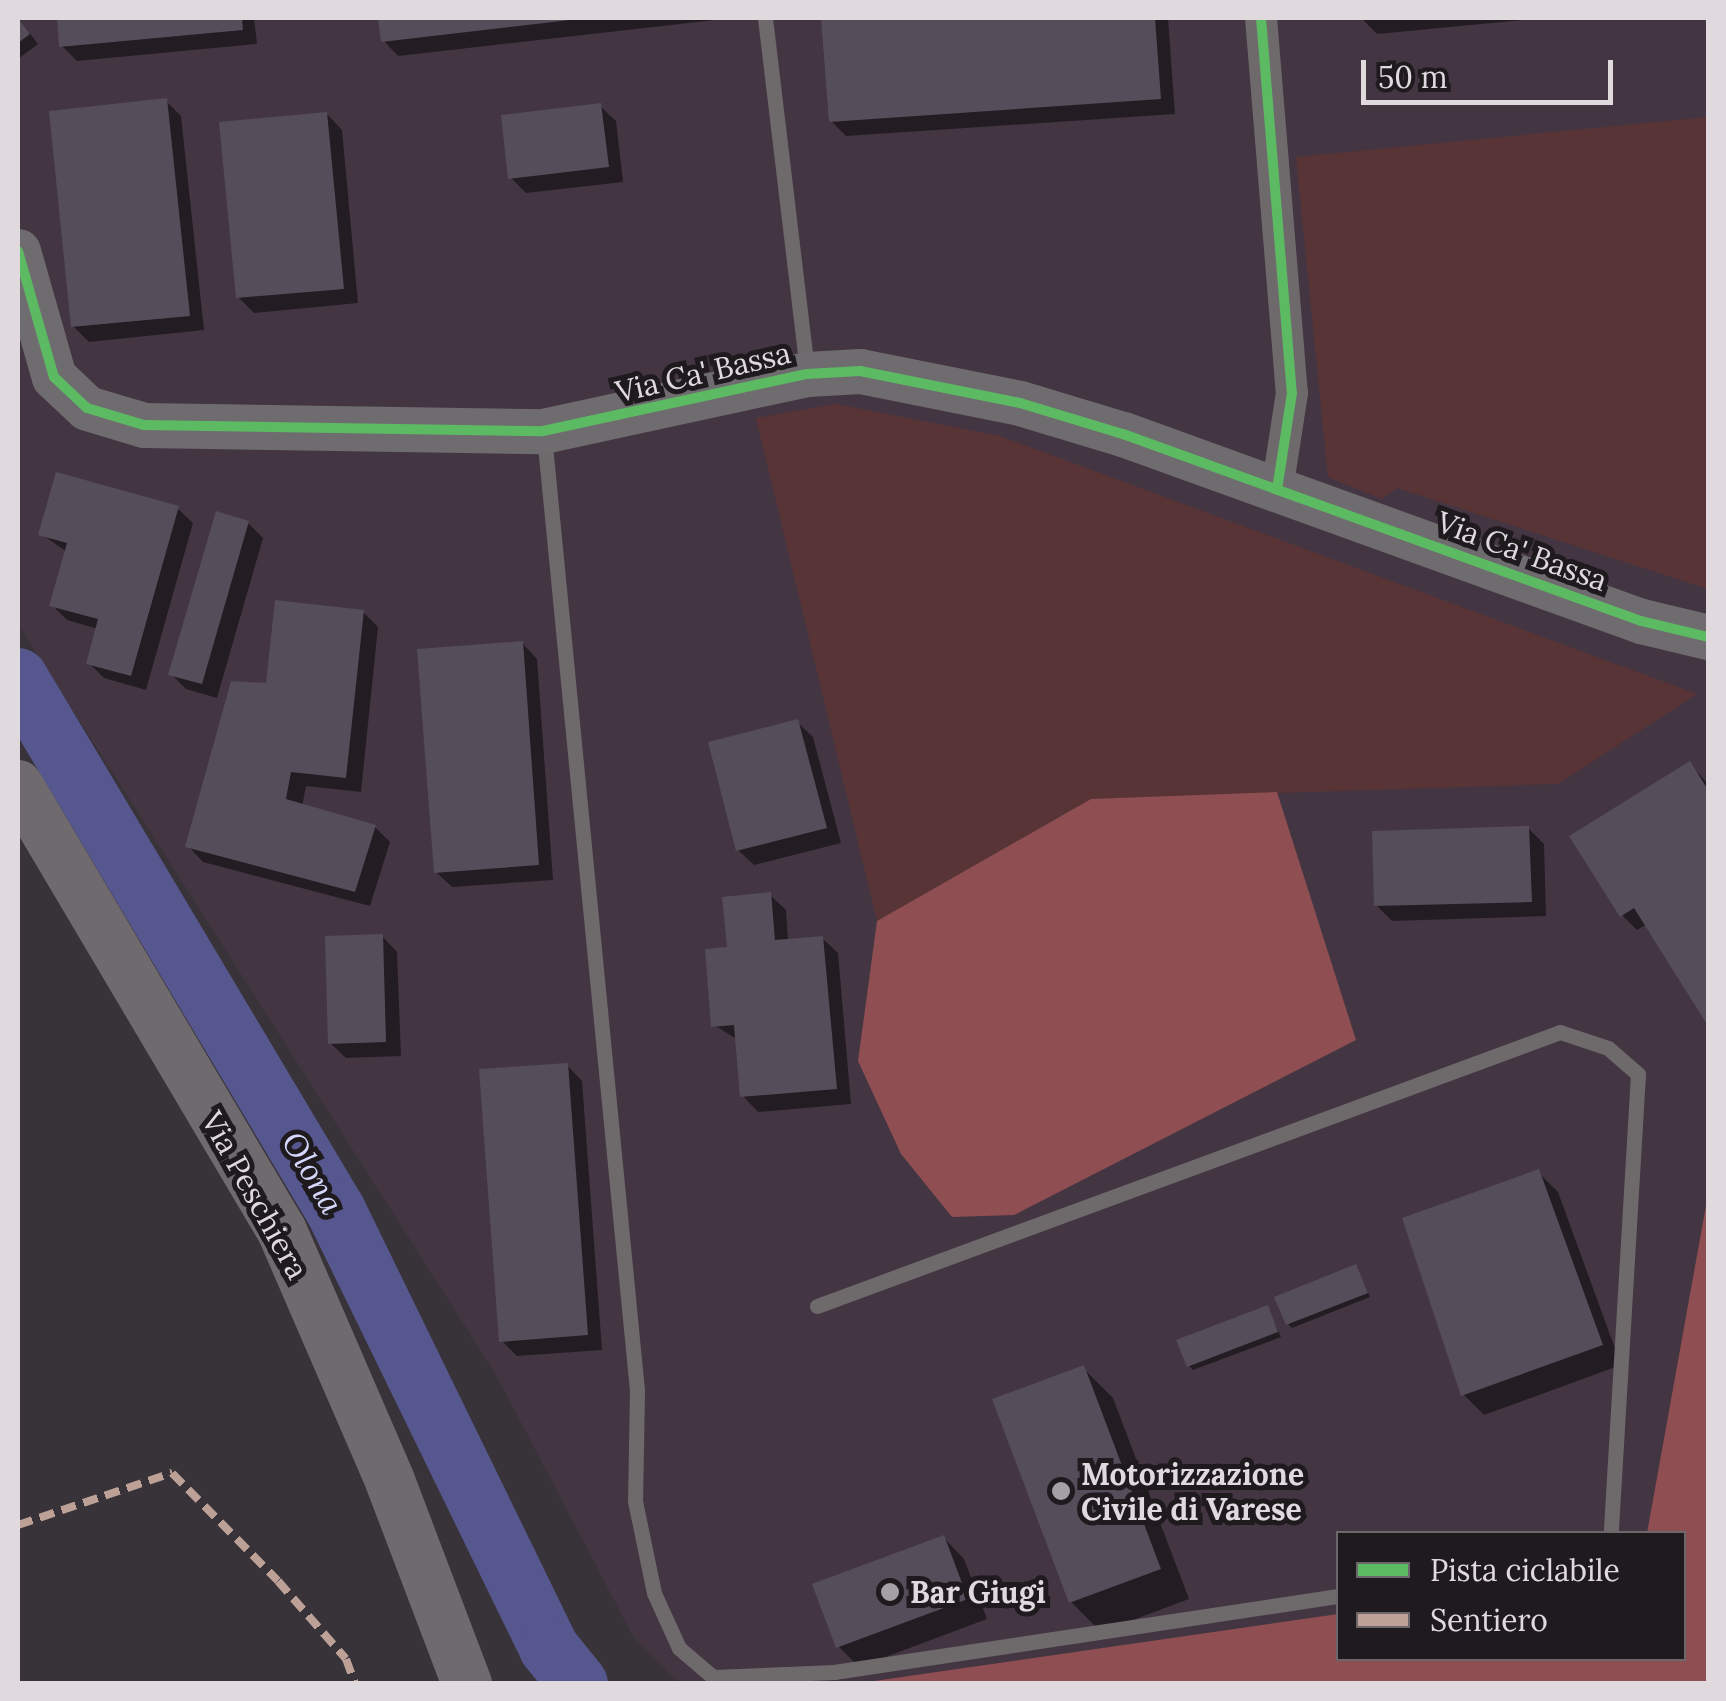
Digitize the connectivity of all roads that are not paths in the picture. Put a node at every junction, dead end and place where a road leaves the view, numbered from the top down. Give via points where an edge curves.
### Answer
1 (765, 18) edge
2 (1261, 18) edge
3 (18, 251) edge
4 (807, 374) junction
5 (544, 431) junction
6 (1277, 490) junction
7 (1708, 637) edge
8 (18, 786) edge
9 (817, 1306) dead end
10 (1611, 1531) edge
11 (1336, 1596) edge
12 (467, 1684) edge

1 - 4 lane
2 - 6 street via 1292,393
3 - 5 street, Via Ca' Bassa via 54,377 87,408 144,426
4 - 5 street, Via Ca' Bassa
4 - 6 street, Via Ca' Bassa via 860,371 1020,403
5 - 11 lane via 636,1390 635,1501 654,1592 679,1648 713,1677 796,1675
6 - 7 street, Via Ca' Bassa via 1641,621
8 - 12 main road, Via Peschiera via 282,1231 390,1481
9 - 10 lane via 1560,1032 1608,1048 1638,1074

